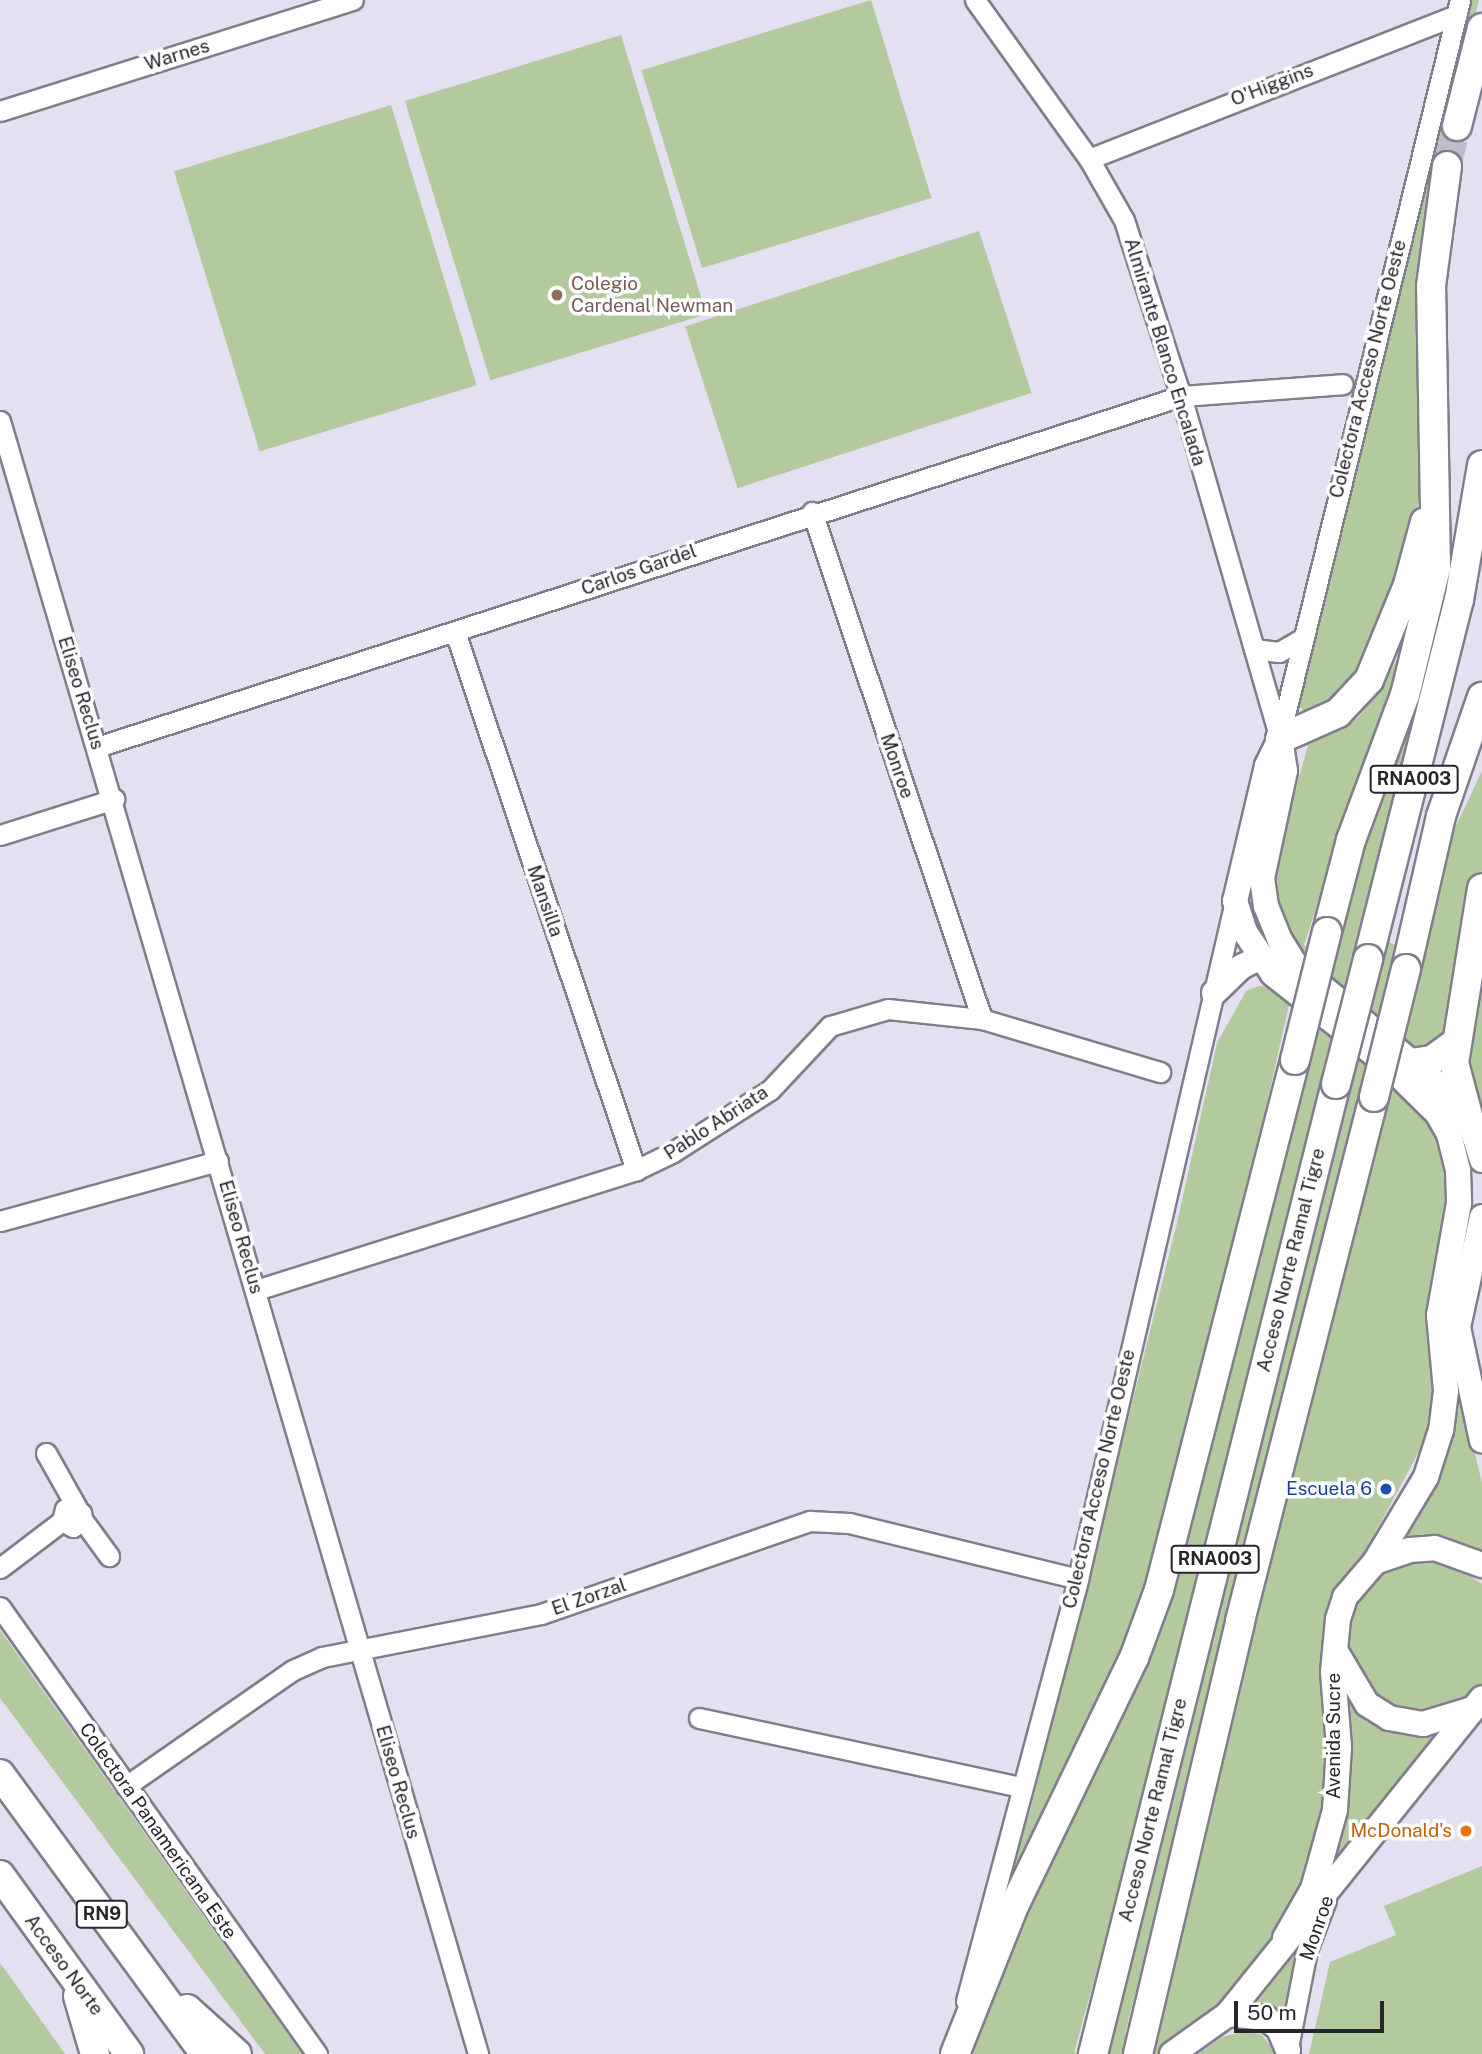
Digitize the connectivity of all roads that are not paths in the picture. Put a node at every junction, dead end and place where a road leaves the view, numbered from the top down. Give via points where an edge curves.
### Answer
1 (353, 0) edge
2 (975, 0) edge
3 (1458, 8) edge
4 (1482, 28) edge
5 (0, 111) edge
6 (1457, 126) tunnel mouth
7 (1089, 159) junction
8 (1447, 166) tunnel mouth
9 (1343, 384) dead end
10 (1181, 396) junction
11 (0, 421) edge
12 (1436, 464) junction
13 (1482, 465) edge
14 (812, 512) junction
15 (455, 632) junction
16 (1300, 640) junction
17 (1254, 649) junction
18 (1482, 697) edge
19 (1280, 738) junction
20 (97, 747) junction
21 (114, 799) junction
22 (0, 835) edge
23 (1482, 888) edge
24 (1235, 901) junction
25 (1259, 958) junction
26 (1295, 964) junction
27 (1213, 993) junction
28 (982, 1019) junction
29 (1457, 1042) junction
30 (1402, 1064) junction
31 (1160, 1072) dead end
32 (1469, 1119) junction
33 (1482, 1160) edge
34 (218, 1161) junction
35 (636, 1170) junction
36 (1482, 1217) edge
37 (0, 1221) edge
38 (1478, 1252) edge
39 (256, 1290) junction
40 (1482, 1441) edge
41 (46, 1453) dead end
42 (74, 1516) junction
43 (109, 1556) dead end
44 (1375, 1562) junction
45 (1482, 1565) edge
46 (0, 1568) edge
47 (1077, 1579) junction
48 (0, 1607) edge
49 (1335, 1649) junction
50 (360, 1650) junction
51 (1477, 1703) edge
52 (699, 1718) dead end
53 (0, 1774) edge
54 (126, 1786) junction
55 (1021, 1787) junction
56 (0, 1875) edge
57 (1332, 1885) junction
58 (1285, 1938) junction
59 (144, 1971) junction
60 (72, 1976) junction
61 (1228, 2014) junction
62 (1095, 2045) edge
63 (1287, 2052) edge
64 (95, 2054) edge
65 (129, 2054) edge
66 (205, 2054) edge
67 (237, 2054) edge
68 (317, 2054) edge
69 (478, 2054) edge
70 (955, 2054) edge
71 (1138, 2054) edge
72 (1172, 2054) edge

1 - 5 street, Warnes
2 - 7 street, Almirante Blanco Encalada
3 - 7 street, O'Higgins
3 - 16 street, Colectora Acceso Norte Oeste
4 - 6 highway
7 - 10 street, Almirante Blanco Encalada via 1124,220
8 - 12 highway via 1432,286
9 - 10 street, Carlos Gardel
10 - 14 street, Carlos Gardel
10 - 17 street, Almirante Blanco Encalada
11 - 20 street, Eliseo Reclus
12 - 19 highway via 1408,585 1368,680 1338,713
12 - 70 highway, bridge via 1436,568 1429,607 1405,695 1351,840 1159,1590 1134,1658 1014,1906
13 - 62 highway, Acceso Norte Ramal Tigre / RNA003, bridge via 1459,600
14 - 15 street, Carlos Gardel
14 - 28 street, Monroe
15 - 20 street, Carlos Gardel
15 - 35 street, Mansilla
16 - 17 street via 1279,652
16 - 19 street, Colectora Acceso Norte Oeste
17 - 19 street, Almirante Blanco Encalada
18 - 71 highway, Acceso Norte Ramal Tigre / RNA003, bridge via 1441,816 1240,1620
19 - 24 main road via 1267,766
19 - 26 main road, Almirante Blanco Encalada via 1285,771 1262,878 1266,906
20 - 21 street, Eliseo Reclus
21 - 22 street
21 - 34 street, Eliseo Reclus
23 - 29 highway
24 - 25 main road, Almirante Blanco Encalada
24 - 27 street, Colectora Acceso Norte Oeste
25 - 26 main road
25 - 27 main road via 1241,967
25 - 30 main road, Almirante Blanco Encalada
26 - 30 main road, Almirante Blanco Encalada
27 - 47 street, Colectora Acceso Norte Oeste
28 - 31 street, Pablo Abriata
28 - 35 street, Pablo Abriata via 888,1009 830,1026 770,1090 674,1152
29 - 30 highway via 1446,1054
29 - 32 highway via 1457,1087
30 - 32 main road, Almirante Blanco Encalada
30 - 44 main road, Almirante Blanco Encalada via 1449,1133 1458,1171 1459,1203 1439,1315 1446,1391 1441,1430 1426,1477
32 - 33 main road, Almirante Blanco Encalada
34 - 37 street
34 - 39 street, Eliseo Reclus
35 - 39 street, Pablo Abriata
36 - 38 main road
38 - 40 main road via 1458,1327
39 - 50 street, Eliseo Reclus
41 - 42 street
42 - 43 street
42 - 46 street
44 - 45 main road via 1409,1550 1435,1548
44 - 49 main road, Avenida Sucre via 1345,1597
47 - 50 street, El Zorzal via 849,1523 810,1521 541,1614
47 - 55 street, Colectora Acceso Norte Oeste
48 - 54 street, Colectora Panamericana Este
49 - 51 main road via 1343,1670 1367,1704 1388,1718 1423,1724
49 - 58 main road, Avenida Sucre via 1339,1747 1335,1810 1321,1869
50 - 54 street, El Zorzal via 321,1657 293,1670
50 - 69 street, Eliseo Reclus
51 - 57 main road, Avenida Sucre
52 - 55 street
53 - 59 highway, RN9
54 - 68 street, Colectora Panamericana Este
55 - 70 street, Colectora Acceso Norte Oeste via 977,1949
56 - 60 highway, Acceso Norte
57 - 58 main road, Avenida Sucre
57 - 63 street, Monroe via 1307,1950
58 - 61 main road, Avenida Sucre
59 - 66 highway, RN9
59 - 67 highway
60 - 64 highway
60 - 65 highway, Acceso Norte
61 - 63 main road via 1266,2018 1279,2029
61 - 72 main road, Avenida Sucre

